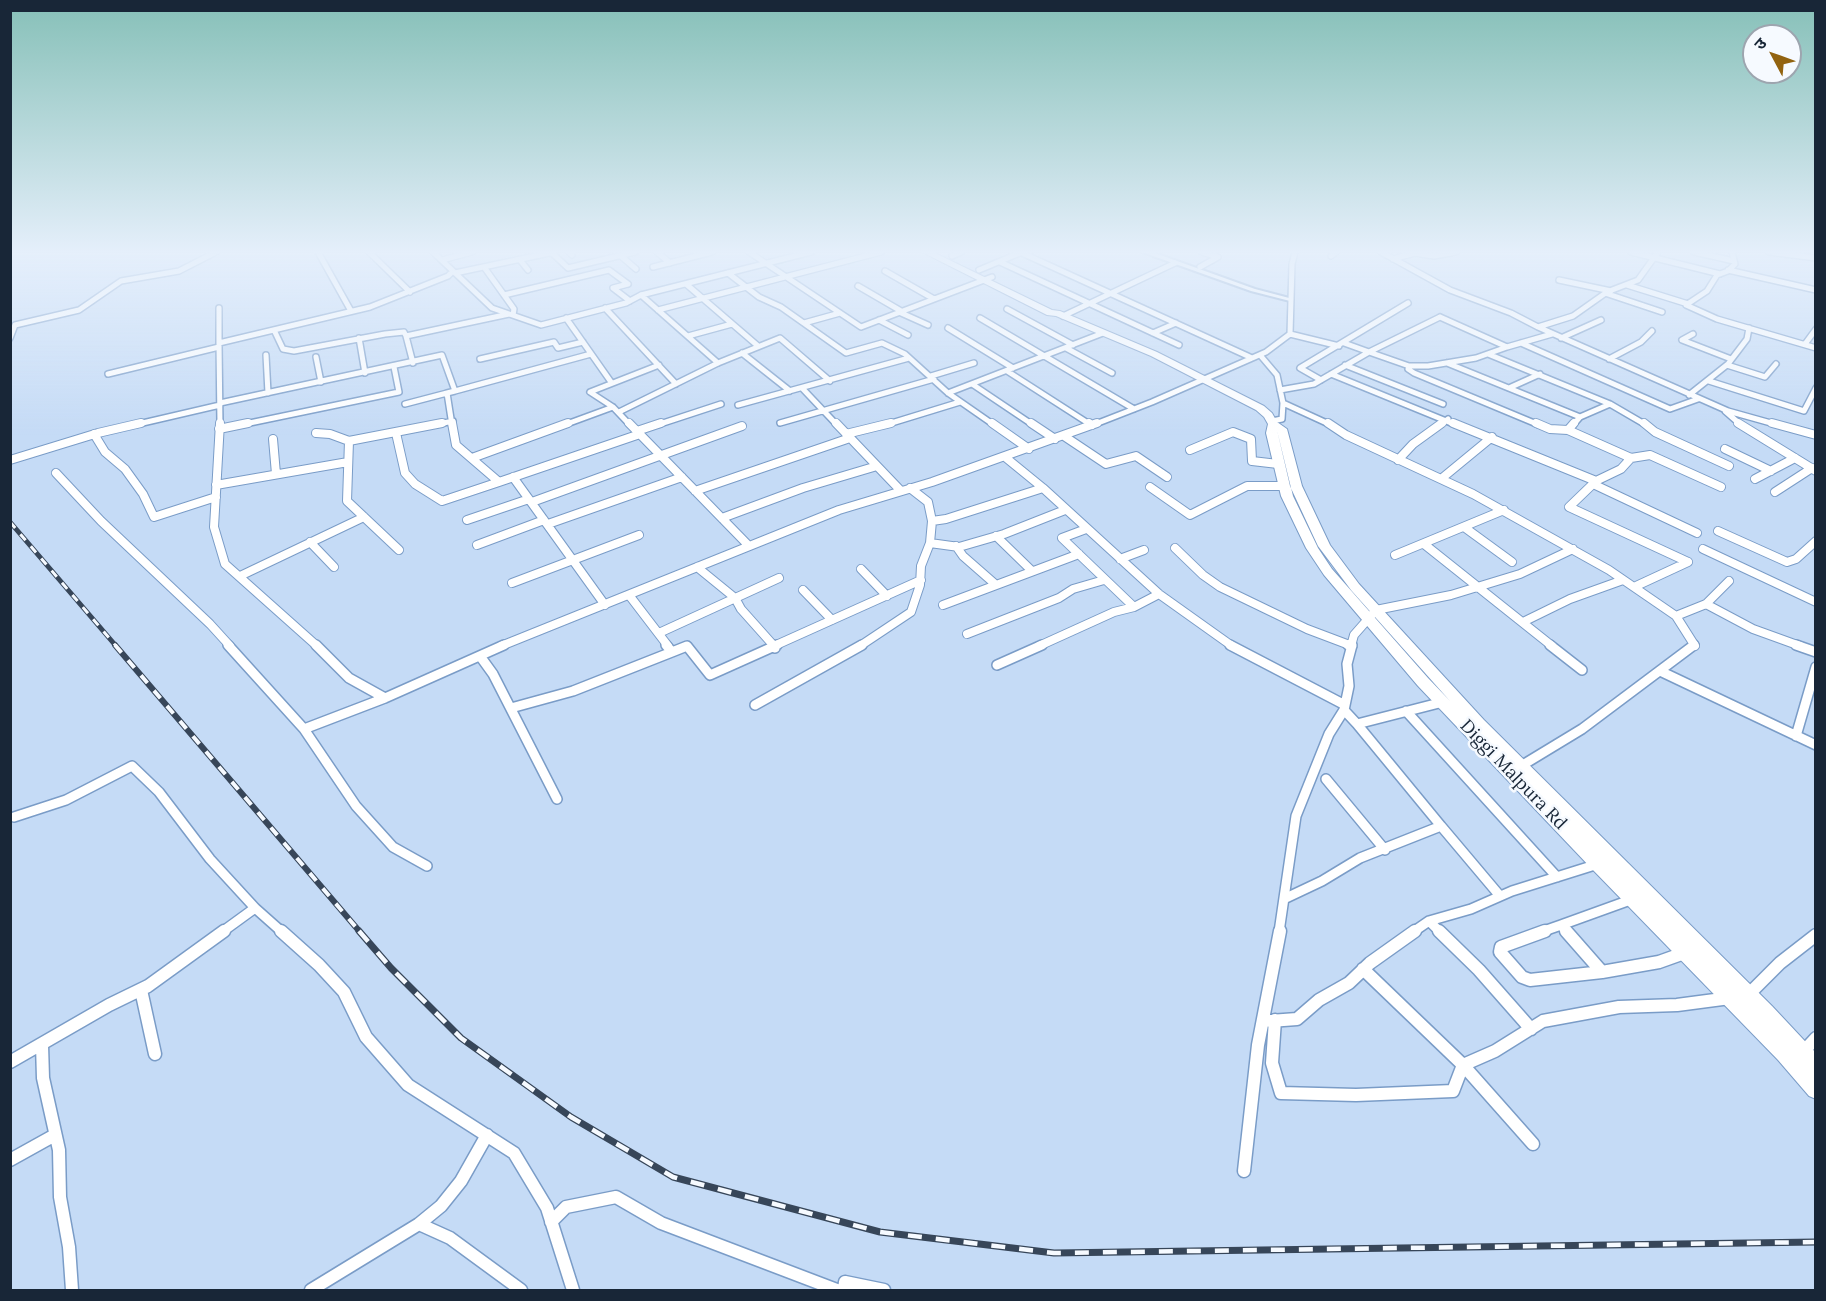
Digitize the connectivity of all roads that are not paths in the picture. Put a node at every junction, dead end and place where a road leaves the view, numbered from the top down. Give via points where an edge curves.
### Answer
1 (67, 313) edge
2 (219, 313) edge
3 (344, 313) edge
4 (507, 313) edge
5 (587, 313) edge
6 (609, 313) edge
7 (661, 313) edge
8 (719, 313) edge
9 (789, 313) edge
10 (840, 313) joint
11 (898, 313) edge
12 (902, 313) edge
13 (1014, 313) edge
14 (1049, 313) edge
15 (1066, 313) edge
16 (1110, 313) edge
17 (1153, 313) edge
18 (1290, 313) edge
19 (1392, 313) edge
20 (1508, 313) edge
21 (1578, 313) edge
22 (1698, 313) edge
23 (511, 314) junction
24 (1060, 315) junction
25 (566, 318) junction
26 (980, 318) dead end
27 (879, 320) junction
28 (1601, 320) dead end
29 (804, 323) junction
30 (1176, 323) junction
31 (732, 324) junction
32 (13, 325) edge
33 (928, 325) dead end
34 (1538, 327) junction
35 (948, 328) dead end
36 (1749, 328) junction
37 (1815, 329) edge
38 (274, 330) junction
39 (1652, 331) dead end
40 (1103, 333) junction
41 (1153, 333) junction
42 (1290, 334) junction
43 (1552, 334) junction
44 (1693, 334) dead end
45 (908, 335) dead end
46 (406, 336) junction
47 (688, 336) junction
48 (10, 338) edge
49 (359, 338) junction
50 (1562, 338) junction
51 (583, 342) junction
52 (1341, 344) junction
53 (1521, 344) junction
54 (219, 345) junction
55 (1073, 345) junction
56 (1179, 345) dead end
57 (1805, 345) junction
58 (758, 346) junction
59 (1507, 347) junction
60 (1066, 348) junction
61 (1815, 348) edge
62 (1369, 352) junction
63 (742, 353) junction
64 (591, 354) junction
65 (1488, 354) junction
66 (266, 355) dead end
67 (1260, 355) junction
68 (1044, 356) junction
69 (316, 357) dead end
70 (909, 358) junction
71 (1252, 358) junction
72 (480, 359) dead end
73 (1609, 359) junction
74 (1731, 359) junction
75 (414, 363) junction
76 (718, 363) junction
77 (974, 363) dead end
78 (1446, 363) junction
79 (1776, 364) dead end
80 (659, 365) junction
81 (1345, 365) junction
82 (1727, 365) junction
83 (1409, 366) junction
84 (394, 367) junction
85 (1010, 369) junction
86 (365, 373) junction
87 (1112, 373) dead end
88 (108, 374) dead end
89 (1331, 374) junction
90 (1540, 374) junction
91 (933, 378) junction
92 (1204, 378) junction
93 (1321, 380) junction
94 (830, 381) junction
95 (1709, 381) junction
96 (321, 382) junction
97 (610, 382) junction
98 (676, 384) junction
99 (972, 384) junction
100 (802, 388) junction
101 (1509, 388) junction
102 (1815, 388) edge
103 (790, 390) junction
104 (1280, 390) junction
105 (455, 391) junction
106 (268, 393) junction
107 (447, 393) junction
108 (948, 393) junction
109 (1689, 395) junction
110 (1698, 399) junction
111 (960, 402) junction
112 (1283, 403) junction
113 (220, 404) junction
114 (405, 404) dead end
115 (721, 404) dead end
116 (1443, 404) dead end
117 (1610, 404) junction
118 (738, 405) dead end
119 (616, 409) junction
120 (1134, 409) junction
121 (1722, 409) junction
122 (823, 411) junction
123 (1580, 417) junction
124 (1448, 419) junction
125 (453, 422) junction
126 (780, 423) dead end
127 (1092, 425) junction
128 (1276, 425) junction
129 (742, 426) dead end
130 (219, 429) junction
131 (1568, 430) junction
132 (316, 433) dead end
133 (396, 433) junction
134 (639, 433) junction
135 (94, 434) junction
136 (1815, 435) edge
137 (848, 436) junction
138 (1064, 436) junction
139 (1492, 437) junction
140 (273, 439) dead end
141 (1055, 439) junction
142 (349, 441) junction
143 (1029, 449) junction
144 (1725, 449) dead end
145 (1190, 450) dead end
146 (659, 454) junction
147 (1005, 457) junction
148 (1631, 458) junction
149 (1795, 458) junction
150 (472, 459) junction
151 (10, 460) edge
152 (1398, 460) junction
153 (348, 462) junction
154 (1278, 464) junction
155 (1729, 465) dead end
156 (877, 466) junction
157 (1814, 469) edge
158 (1771, 471) junction
159 (56, 473) dead end
160 (276, 474) junction
161 (513, 477) junction
162 (682, 477) junction
163 (1167, 477) dead end
164 (1441, 479) junction
165 (1755, 479) dead end
166 (499, 482) junction
167 (1594, 482) junction
168 (216, 485) junction
169 (1283, 486) junction
170 (1150, 487) dead end
171 (1721, 487) dead end
172 (1043, 488) junction
173 (910, 489) junction
174 (695, 491) junction
175 (901, 491) junction
176 (1775, 492) dead end
177 (216, 497) junction
178 (530, 500) junction
179 (1065, 510) junction
180 (1504, 510) junction
181 (364, 518) junction
182 (722, 518) junction
183 (467, 520) dead end
184 (932, 521) junction
185 (546, 522) junction
186 (1464, 527) junction
187 (1086, 529) junction
188 (1718, 531) dead end
189 (1697, 533) dead end
190 (639, 535) dead end
191 (996, 536) junction
192 (1815, 541) edge
193 (310, 542) junction
194 (930, 543) junction
195 (1424, 544) junction
196 (477, 545) dead end
197 (749, 546) junction
198 (956, 546) junction
199 (1175, 548) dead end
200 (1573, 549) junction
201 (1703, 549) dead end
202 (399, 550) dead end
203 (1144, 550) dead end
204 (1078, 554) junction
205 (1395, 555) dead end
206 (1120, 559) junction
207 (574, 561) junction
208 (1512, 562) dead end
209 (334, 567) dead end
210 (697, 567) junction
211 (861, 570) dead end
212 (1032, 571) junction
213 (240, 576) junction
214 (779, 578) dead end
215 (921, 580) junction
216 (1104, 580) junction
217 (1623, 580) junction
218 (1729, 581) dead end
219 (512, 583) dead end
220 (995, 584) junction
221 (1478, 586) junction
222 (1634, 587) junction
223 (803, 590) dead end
224 (1159, 594) junction
225 (629, 595) junction
226 (887, 596) junction
227 (735, 598) junction
228 (1815, 602) edge
229 (605, 604) junction
230 (1706, 604) junction
231 (943, 605) dead end
232 (1134, 607) junction
233 (1372, 614) junction
234 (1676, 616) junction
235 (832, 620) junction
236 (1523, 622) junction
237 (659, 633) junction
238 (967, 634) dead end
239 (1352, 646) junction
240 (775, 648) junction
241 (672, 652) junction
242 (1815, 652) edge
243 (480, 656) junction
244 (997, 665) dead end
245 (1815, 667) edge
246 (1582, 670) dead end
247 (1660, 671) junction
248 (386, 698) junction
249 (1443, 702) junction
250 (755, 705) dead end
251 (1344, 707) junction
252 (511, 708) junction
253 (1406, 711) junction
254 (1357, 724) junction
255 (304, 729) junction
256 (1796, 736) junction
257 (1815, 745) edge
258 (1521, 766) junction
259 (1326, 779) dead end
260 (557, 799) dead end
261 (12, 816) edge
262 (1441, 826) junction
263 (1385, 850) junction
264 (1614, 859) junction
265 (1598, 864) junction
266 (427, 866) dead end
267 (1557, 877) junction
268 (1500, 896) junction
269 (1286, 898) junction
270 (1633, 899) junction
271 (255, 908) junction
272 (1429, 921) junction
273 (1561, 925) junction
274 (1815, 935) edge
275 (1684, 948) junction
276 (1363, 969) junction
277 (1602, 972) junction
278 (141, 990) junction
279 (1739, 997) junction
280 (1269, 1021) junction
281 (1532, 1029) junction
282 (1815, 1038) edge
283 (42, 1045) junction
284 (1803, 1052) junction
285 (156, 1054) dead end
286 (10, 1062) edge
287 (1463, 1065) junction
288 (1814, 1080) edge
289 (55, 1135) junction
290 (487, 1135) junction
291 (1533, 1144) dead end
292 (10, 1160) edge
293 (1244, 1171) dead end
294 (551, 1222) junction
295 (419, 1224) junction
296 (72, 1290) edge
297 (311, 1290) edge
298 (521, 1290) edge
299 (573, 1290) edge
300 (837, 1290) edge
301 (844, 1290) edge
302 (884, 1290) edge

1 - 32 street
2 - 54 street
3 - 38 street
4 - 23 street
5 - 25 street
6 - 80 street
7 - 47 street
8 - 31 street
9 - 29 street
10 - 27 street via 861,327
10 - 29 street
11 - 27 street
12 - 33 street
13 - 55 street
14 - 24 main road
15 - 24 street
16 - 41 street
17 - 30 street
18 - 42 street
19 - 52 street
20 - 34 street
21 - 34 street
22 - 36 street
23 - 25 street via 542,324
23 - 46 street
24 - 40 main road
25 - 51 street
26 - 68 street
27 - 45 street
28 - 50 street
29 - 70 street via 846,353 882,343
30 - 41 street
30 - 71 street
31 - 47 street
31 - 58 street
32 - 48 street
34 - 43 street
35 - 85 street
36 - 57 street
36 - 74 street via 1747,339
37 - 57 street
38 - 49 street via 283,349 294,351
38 - 54 street
39 - 73 street via 1641,342
40 - 55 street
40 - 92 main road
41 - 56 street
42 - 52 street
42 - 67 street
43 - 50 street
43 - 53 street
44 - 74 street via 1682,340
46 - 49 street via 404,332
46 - 75 street
47 - 76 street
49 - 86 street
50 - 73 street
51 - 64 street
51 - 72 street via 558,348 554,342
52 - 62 street
52 - 93 street via 1300,368
53 - 59 street
53 - 110 street via 1670,409
54 - 88 street
54 - 113 street
55 - 60 street
57 - 61 street
58 - 63 street
58 - 94 street via 780,338
59 - 62 street via 1440,317
59 - 65 street
60 - 68 street
60 - 87 street
62 - 81 street
62 - 83 street
63 - 76 street
63 - 103 street
64 - 97 street
64 - 105 street
65 - 78 street
65 - 90 street
66 - 106 street
67 - 71 street
67 - 104 street via 1278,375
68 - 85 street
68 - 120 street
69 - 96 street
70 - 91 street
70 - 94 street
71 - 92 street
73 - 109 street
74 - 82 street
75 - 84 street
75 - 105 street via 442,355
76 - 98 street
77 - 91 street
78 - 83 street
78 - 101 street
79 - 82 street via 1765,377
80 - 97 street
80 - 98 street
81 - 89 street
81 - 116 street
82 - 95 street
83 - 131 street via 1414,373 1539,425
84 - 86 street
84 - 130 street via 399,392
85 - 99 street
85 - 127 street
86 - 96 street
89 - 93 street
89 - 124 street
90 - 101 street
90 - 117 street
91 - 108 street
91 - 122 street
92 - 120 street
92 - 128 main road via 1260,408
93 - 104 street
94 - 100 street
95 - 102 street via 1804,411
95 - 109 street
96 - 106 street
97 - 119 street via 590,392
98 - 119 street
99 - 108 street
99 - 141 street
100 - 103 street
100 - 122 street
101 - 123 street
103 - 118 street
104 - 112 street
105 - 107 street
106 - 113 street
107 - 114 street
107 - 125 street
108 - 111 street
109 - 110 street
110 - 121 street
111 - 137 street
111 - 143 street
112 - 128 street via 1282,419
112 - 152 street
113 - 130 street
113 - 135 street
115 - 134 street
117 - 123 street
117 - 155 street via 1655,432
119 - 134 street
119 - 150 street
120 - 127 street
121 - 136 street
121 - 149 street
122 - 126 street
122 - 137 street
123 - 131 street
124 - 139 street
124 - 152 street
125 - 133 street
125 - 150 street via 456,445
127 - 138 street
128 - 154 main road, Diggi Malpura Rd via 1271,428
128 - 233 main road, Diggi Malpura Rd via 1296,486 1324,546
129 - 146 street
130 - 168 street
131 - 148 street
132 - 142 street
133 - 142 street
133 - 166 street via 405,473 442,501
134 - 146 street
134 - 161 street
135 - 151 street
135 - 177 street via 105,452 125,469 154,517
137 - 156 street
137 - 174 street
138 - 141 street
138 - 163 street via 1106,464 1136,456
139 - 164 street
139 - 167 street
140 - 160 street
141 - 143 street
142 - 153 street
143 - 147 street
144 - 158 street
145 - 154 street via 1233,432 1251,439 1252,461
146 - 162 street
146 - 178 street
147 - 172 street
147 - 173 street
148 - 167 street via 1621,469
148 - 171 street via 1650,455
149 - 157 street
149 - 158 street
150 - 166 street
152 - 164 street
153 - 160 street
153 - 181 street via 347,501
154 - 169 main road, Diggi Malpura Rd
156 - 175 street
156 - 182 street
157 - 176 street
158 - 165 street
159 - 255 street via 210,624
160 - 168 street
161 - 166 street
161 - 178 street
162 - 174 street
162 - 185 street
164 - 180 street
167 - 189 street
167 - 222 street via 1569,507 1688,562
168 - 177 street
169 - 170 street via 1247,486 1190,515
169 - 233 main road, Diggi Malpura Rd via 1312,548 1328,572
172 - 179 street
172 - 184 street
173 - 175 street
173 - 184 street via 928,502
174 - 182 street
175 - 197 street via 839,510
177 - 213 street via 214,527 225,564
178 - 183 street
178 - 185 street
179 - 187 street
179 - 191 street
180 - 186 street
180 - 200 street
181 - 193 street
181 - 202 street
182 - 197 street
184 - 194 street
185 - 196 street
185 - 207 street
186 - 195 street
186 - 208 street
187 - 204 street via 1062,538
187 - 206 street
188 - 192 street via 1788,562
190 - 207 street
191 - 198 street
191 - 212 street
193 - 209 street
193 - 213 street
194 - 198 street
194 - 215 street via 921,566
195 - 205 street
195 - 221 street
197 - 210 street
198 - 220 street
199 - 239 street via 1220,587
200 - 217 street
200 - 221 street via 1520,574
201 - 228 street
203 - 206 street
204 - 212 street
204 - 216 street
206 - 224 street
207 - 219 street
207 - 229 street
210 - 225 street
210 - 227 street
211 - 226 street
212 - 220 street
213 - 248 street via 349,678
214 - 227 street
215 - 226 street
215 - 250 street via 911,612 853,651
216 - 232 street
216 - 238 street
217 - 222 street
217 - 236 street via 1570,599
218 - 230 street
220 - 231 street
221 - 233 street
221 - 236 street
222 - 234 street
223 - 235 street
224 - 232 street
224 - 251 street via 1242,652
225 - 229 street
225 - 237 street
226 - 235 street
227 - 237 street
227 - 240 street
229 - 243 street
230 - 234 street
230 - 242 street via 1753,629
232 - 244 street via 1114,612
233 - 239 street via 1354,636
233 - 249 main road, Diggi Malpura Rd
233 - 258 main road, Diggi Malpura Rd
234 - 247 street via 1695,646
235 - 240 street
236 - 246 street
237 - 241 street
239 - 251 street
240 - 241 street via 710,675 687,646
241 - 252 street via 573,691
243 - 248 street
243 - 252 street
245 - 256 street
247 - 256 street
247 - 258 street via 1582,729
248 - 255 street
249 - 253 street
249 - 265 main road, Diggi Malpura Rd
251 - 254 street
251 - 269 street via 1314,767 1296,816
252 - 260 street
253 - 254 street
253 - 267 street
254 - 262 street
255 - 266 street via 356,806 393,848
256 - 257 street
258 - 264 main road, Diggi Malpura Rd
259 - 263 street
261 - 271 street via 66,800 132,766 159,792 210,859
262 - 263 street
262 - 268 street
263 - 269 street via 1360,858
264 - 265 street
264 - 279 main road, Diggi Malpura Rd
265 - 267 street
265 - 270 main road, Diggi Malpura Rd
267 - 268 street
268 - 272 street
269 - 280 street
270 - 273 street
270 - 275 main road, Diggi Malpura Rd
271 - 278 street
271 - 290 street via 344,992 366,1037 408,1085
272 - 276 street
272 - 281 street
273 - 277 street
273 - 277 street via 1501,947 1500,952 1522,977 1530,980
274 - 279 street
275 - 277 street via 1659,962
275 - 279 main road, Diggi Malpura Rd
276 - 280 street via 1297,1019
276 - 287 street
278 - 283 street
278 - 285 street
279 - 281 street via 1618,1007 1543,1021
279 - 284 main road, Diggi Malpura Rd
279 - 288 main road, Diggi Malpura Rd via 1785,1053
280 - 287 street via 1272,1063 1281,1093 1453,1091
280 - 293 street via 1258,1045
281 - 287 street
282 - 284 street
283 - 286 street
283 - 289 street
284 - 288 main road, Diggi Malpura Rd
287 - 291 street
289 - 292 street
289 - 296 street via 60,1150 60,1197
290 - 294 street via 514,1153 547,1208
290 - 295 street via 461,1181 441,1206
294 - 299 street
294 - 300 street via 566,1207 616,1197 661,1223
295 - 297 street
295 - 298 street via 450,1238
301 - 302 street via 845,1282

